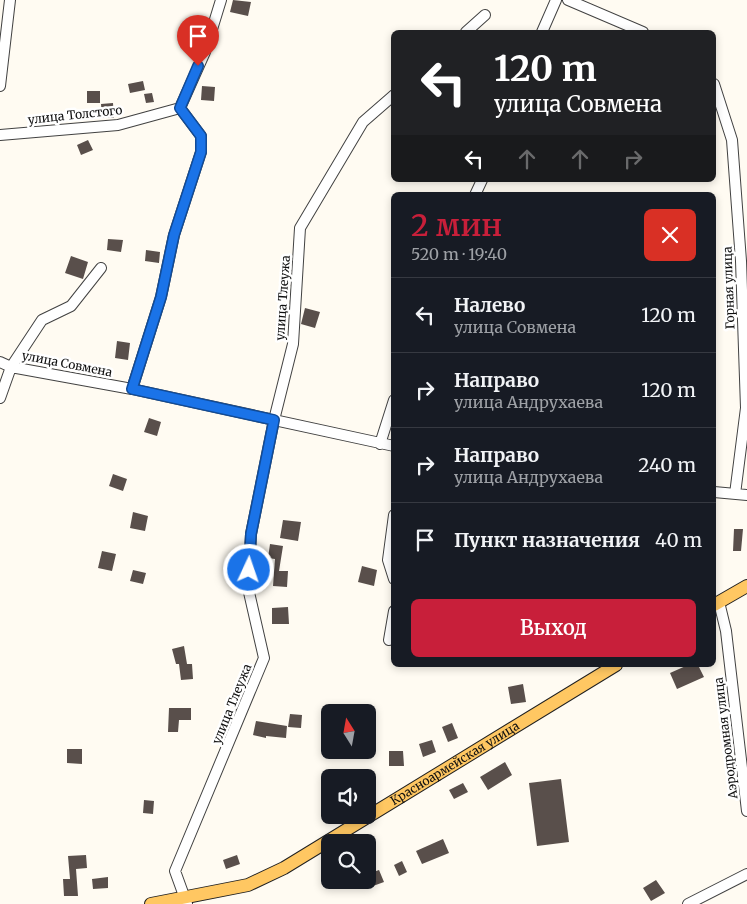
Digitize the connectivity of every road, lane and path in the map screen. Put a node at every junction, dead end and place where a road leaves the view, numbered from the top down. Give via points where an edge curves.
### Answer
1 (10, 0) edge
2 (221, 0) edge
3 (556, 0) edge
4 (568, 0) edge
5 (485, 16) dead end
6 (468, 30) edge
7 (543, 30) edge
8 (638, 30) edge
9 (0, 86) edge
10 (716, 90) edge
11 (391, 98) edge
12 (180, 108) junction
13 (0, 136) edge
14 (100, 268) dead end
15 (0, 362) edge
16 (10, 367) junction
17 (132, 389) junction
18 (0, 398) edge
19 (391, 409) edge
20 (274, 420) junction
21 (380, 444) junction
22 (391, 446) edge
23 (716, 492) edge
24 (735, 494) junction
25 (747, 495) edge
26 (391, 538) edge
27 (391, 570) edge
28 (747, 586) edge
29 (716, 603) edge
30 (391, 628) edge
31 (389, 640) dead end
32 (613, 667) edge
33 (744, 772) edge
34 (747, 811) edge
35 (747, 874) edge
36 (186, 901) edge
37 (151, 904) edge
38 (688, 904) edge

1 - 9 street
2 - 12 street via 205,52
3 - 7 street
4 - 8 street
5 - 6 street
10 - 24 street, Горная улица via 732,140 741,261 746,408
11 - 20 street, улица Тлеужа via 363,122 300,228 293,344
12 - 13 street, улица Толстого via 118,125
12 - 17 street via 201,136 201,152 174,235 161,297
14 - 16 street via 71,306 42,320
15 - 16 street, улица Совмена
16 - 17 street, улица Совмена
16 - 18 street
17 - 20 street, улица Совмена
19 - 21 street
20 - 21 street, улица Совмена
20 - 36 street, улица Тлеужа via 251,534 248,588 264,658 175,871
21 - 22 street, улица Совмена
23 - 24 street
24 - 25 street
26 - 27 street via 388,560
28 - 29 main road
29 - 33 street, Аэродромная улица via 726,631
30 - 31 street
32 - 36 main road, Красноармейская улица via 284,868 248,885
33 - 34 street, Аэродромная улица
35 - 38 street
36 - 37 main road, Красноармейская улица

